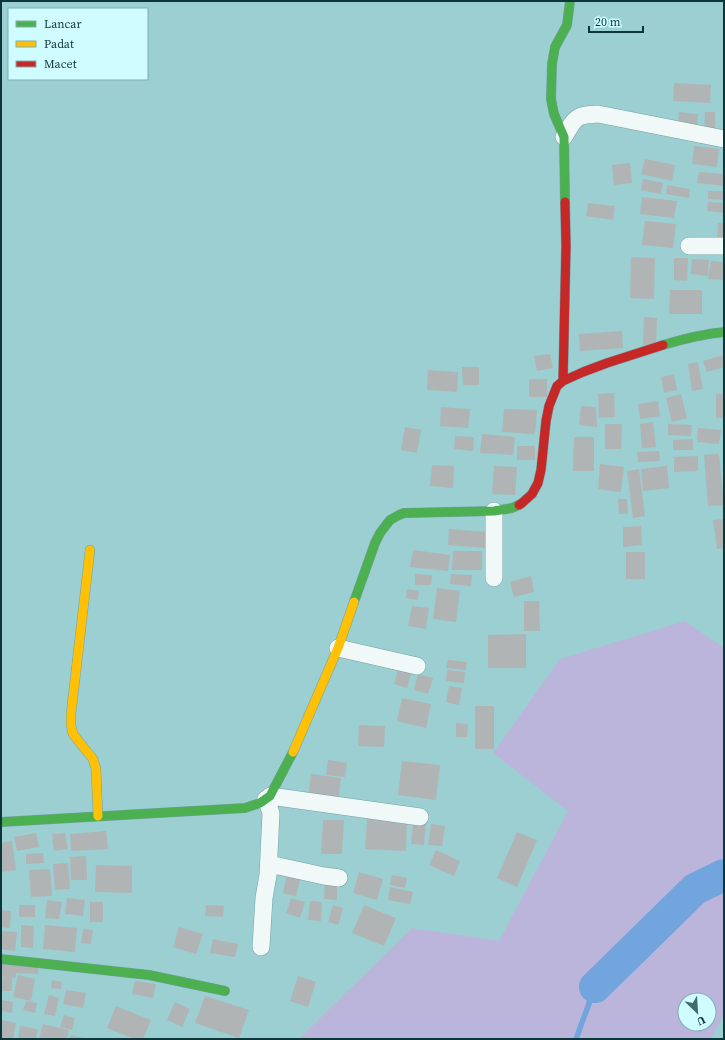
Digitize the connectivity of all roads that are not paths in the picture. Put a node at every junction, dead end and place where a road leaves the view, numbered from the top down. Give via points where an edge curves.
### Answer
1 (570, 1) edge
2 (564, 137) junction
3 (724, 139) edge
4 (688, 246) dead end
5 (724, 246) edge
6 (724, 332) edge
7 (563, 381) junction
8 (494, 511) junction
9 (90, 550) dead end
10 (494, 578) dead end
11 (338, 648) junction
12 (417, 666) dead end
13 (268, 798) junction
14 (98, 816) junction
15 (420, 817) dead end
16 (1, 822) edge
17 (269, 864) junction
18 (339, 878) dead end
19 (261, 947) dead end
20 (1, 959) edge
21 (225, 990) dead end

1 - 2 street via 567,25 555,47 552,64 551,98 554,114
2 - 3 street via 578,118 598,114
2 - 7 street via 566,246
4 - 5 street
6 - 7 street via 676,341 607,363
7 - 8 street via 557,386 549,406 538,484 522,503 512,508
8 - 10 street
8 - 11 street via 404,513 390,520 375,542
9 - 14 street via 70,725 73,734 93,759 96,770
11 - 12 street
11 - 13 street via 294,751
13 - 14 street via 254,806 241,809
13 - 15 street
13 - 17 street via 271,813
14 - 16 street
17 - 18 street
17 - 19 street
20 - 21 street via 148,975

